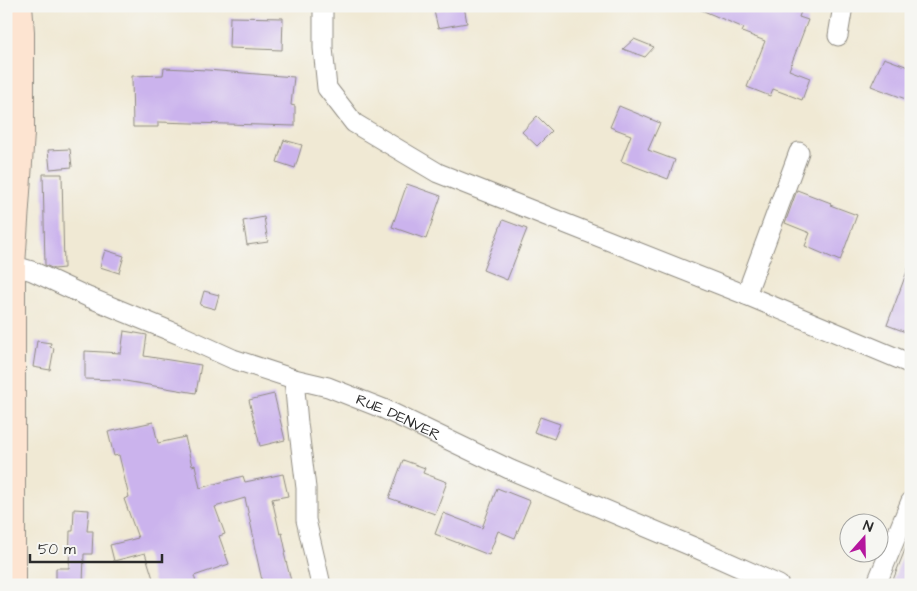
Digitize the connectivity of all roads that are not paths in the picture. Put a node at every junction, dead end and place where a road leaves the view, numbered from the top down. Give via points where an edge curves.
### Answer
1 (323, 6) edge
2 (843, 6) edge
3 (15, 7) edge
4 (838, 36) dead end
5 (14, 133) edge
6 (799, 152) dead end
7 (9, 265) edge
8 (746, 295) junction
9 (911, 364) edge
10 (294, 379) junction
11 (911, 501) edge
12 (12, 585) edge
13 (321, 585) edge
14 (779, 585) edge
15 (876, 585) edge

1 - 8 street via 327,88 354,123 438,173
2 - 4 street
3 - 5 main road via 21,32
5 - 7 main road
6 - 8 street
7 - 10 street, RUE DENVER via 32,270 233,358
7 - 12 main road
8 - 9 street
10 - 13 street via 306,488 306,520
10 - 14 street, RUE DENVER via 328,387 384,409 511,470
11 - 15 street

